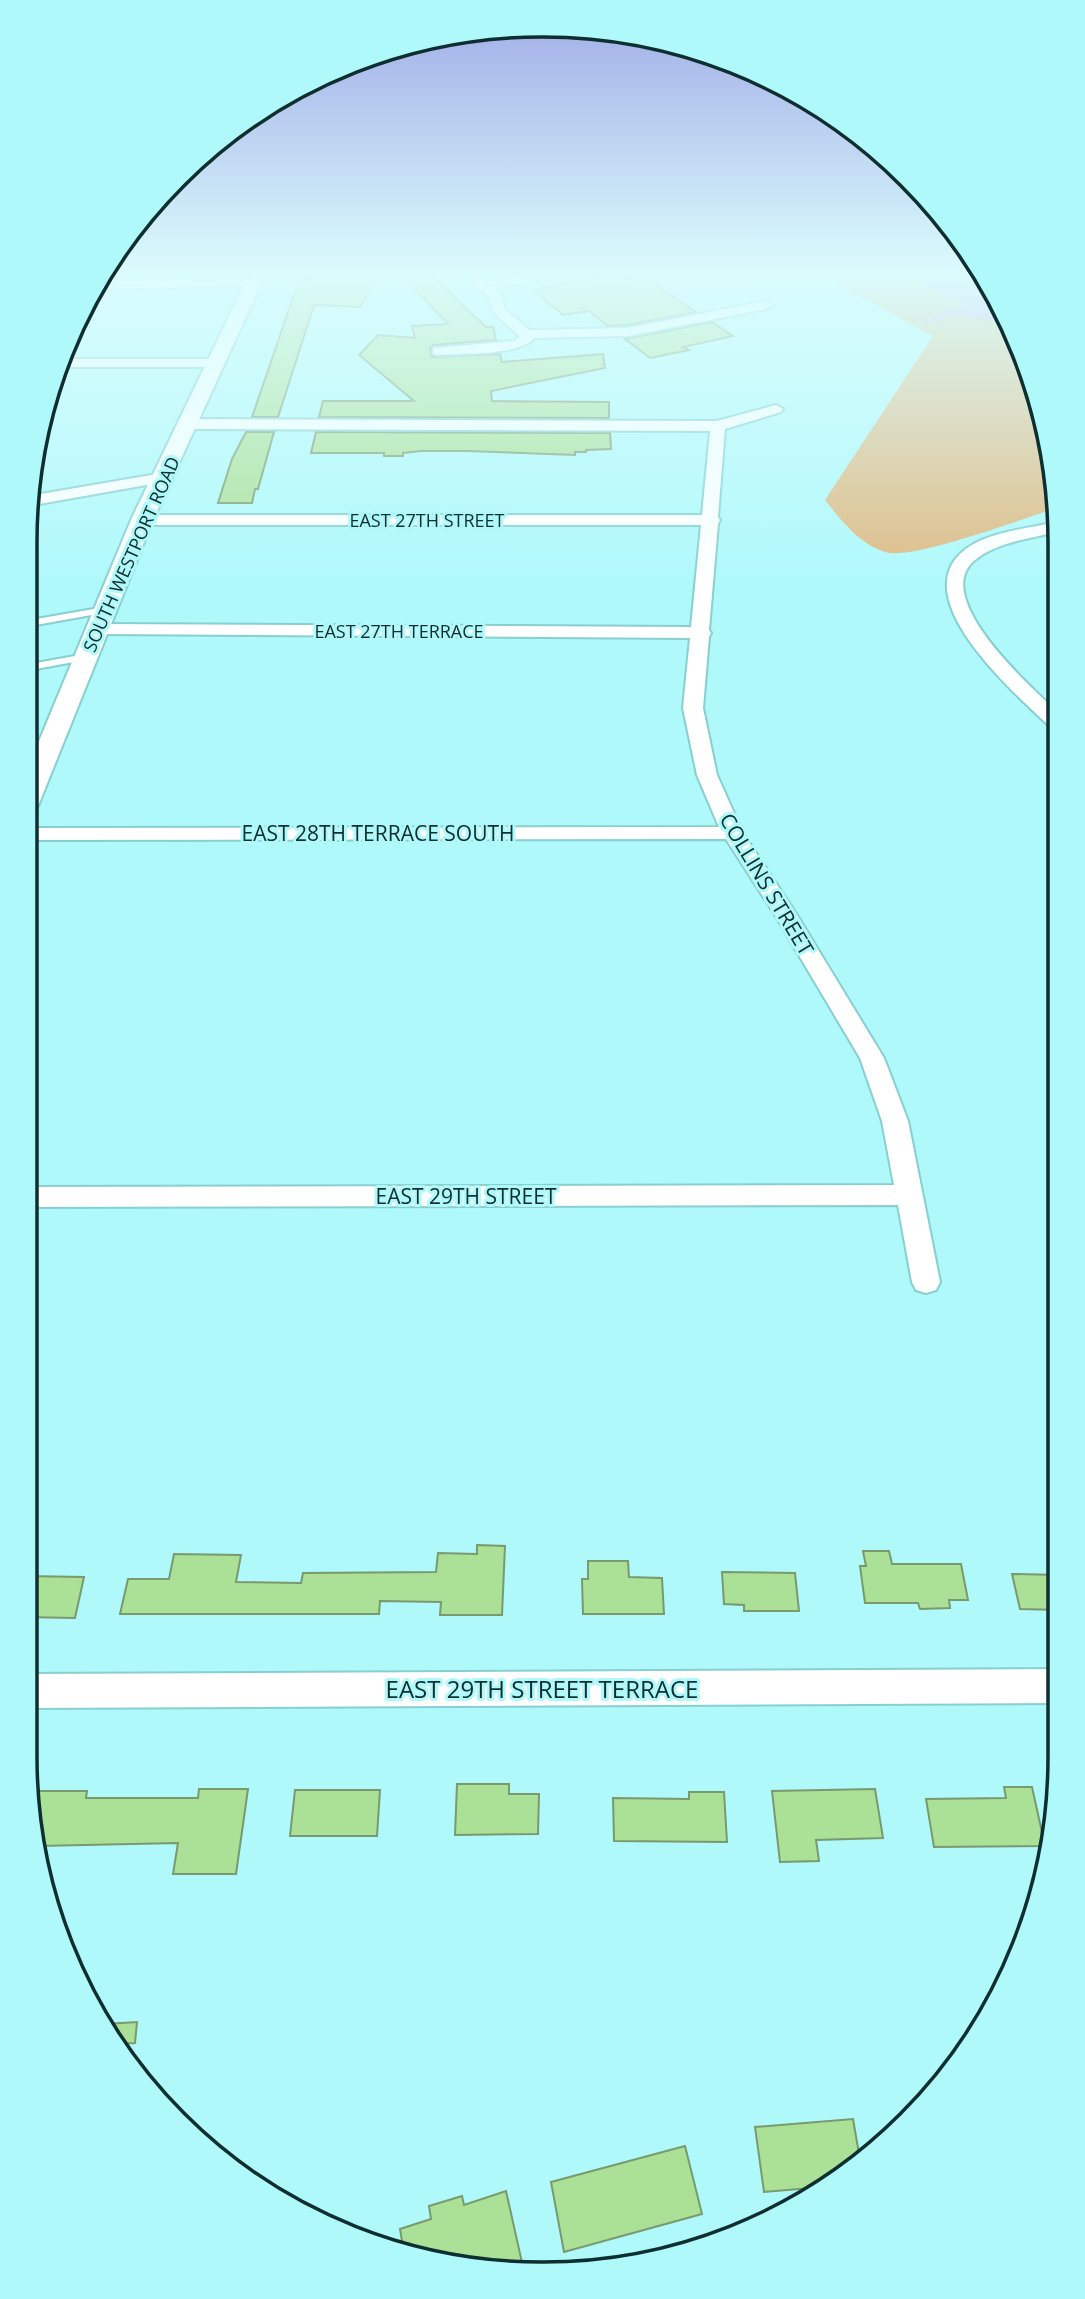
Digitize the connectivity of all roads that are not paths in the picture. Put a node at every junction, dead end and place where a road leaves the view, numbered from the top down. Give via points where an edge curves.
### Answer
1 (210, 376) edge
2 (776, 409) dead end
3 (189, 424) junction
4 (719, 426) junction
5 (163, 478) junction
6 (39, 499) edge
7 (142, 520) junction
8 (712, 520) junction
9 (1048, 529) edge
10 (101, 619) junction
11 (37, 623) edge
12 (702, 632) junction
13 (86, 657) junction
14 (37, 666) edge
15 (1048, 714) edge
16 (37, 764) edge
17 (732, 833) junction
18 (37, 834) edge
19 (907, 1195) junction
20 (37, 1197) edge
21 (926, 1282) dead end
22 (1048, 1686) edge
23 (37, 1690) edge

1 - 3 street, SOUTH WESTPORT ROAD
2 - 4 street
3 - 4 street
3 - 5 street, SOUTH WESTPORT ROAD
4 - 8 street, COLLINS STREET
5 - 6 street
5 - 7 street, SOUTH WESTPORT ROAD
7 - 8 street, EAST 27TH STREET
7 - 10 street, SOUTH WESTPORT ROAD
8 - 12 street, COLLINS STREET
9 - 15 street via 978,550 964,559 952,577 952,593 988,652
10 - 11 lane
10 - 12 street, EAST 27TH TERRACE
10 - 13 street, SOUTH WESTPORT ROAD
12 - 17 street, COLLINS STREET via 695,724 707,775
13 - 14 lane
13 - 16 street, SOUTH WESTPORT ROAD
17 - 18 street, EAST 28TH TERRACE SOUTH
17 - 19 street, COLLINS STREET via 872,1058 895,1121
19 - 20 street, EAST 29TH STREET
19 - 21 street, COLLINS STREET
22 - 23 street, EAST 29TH STREET TERRACE

